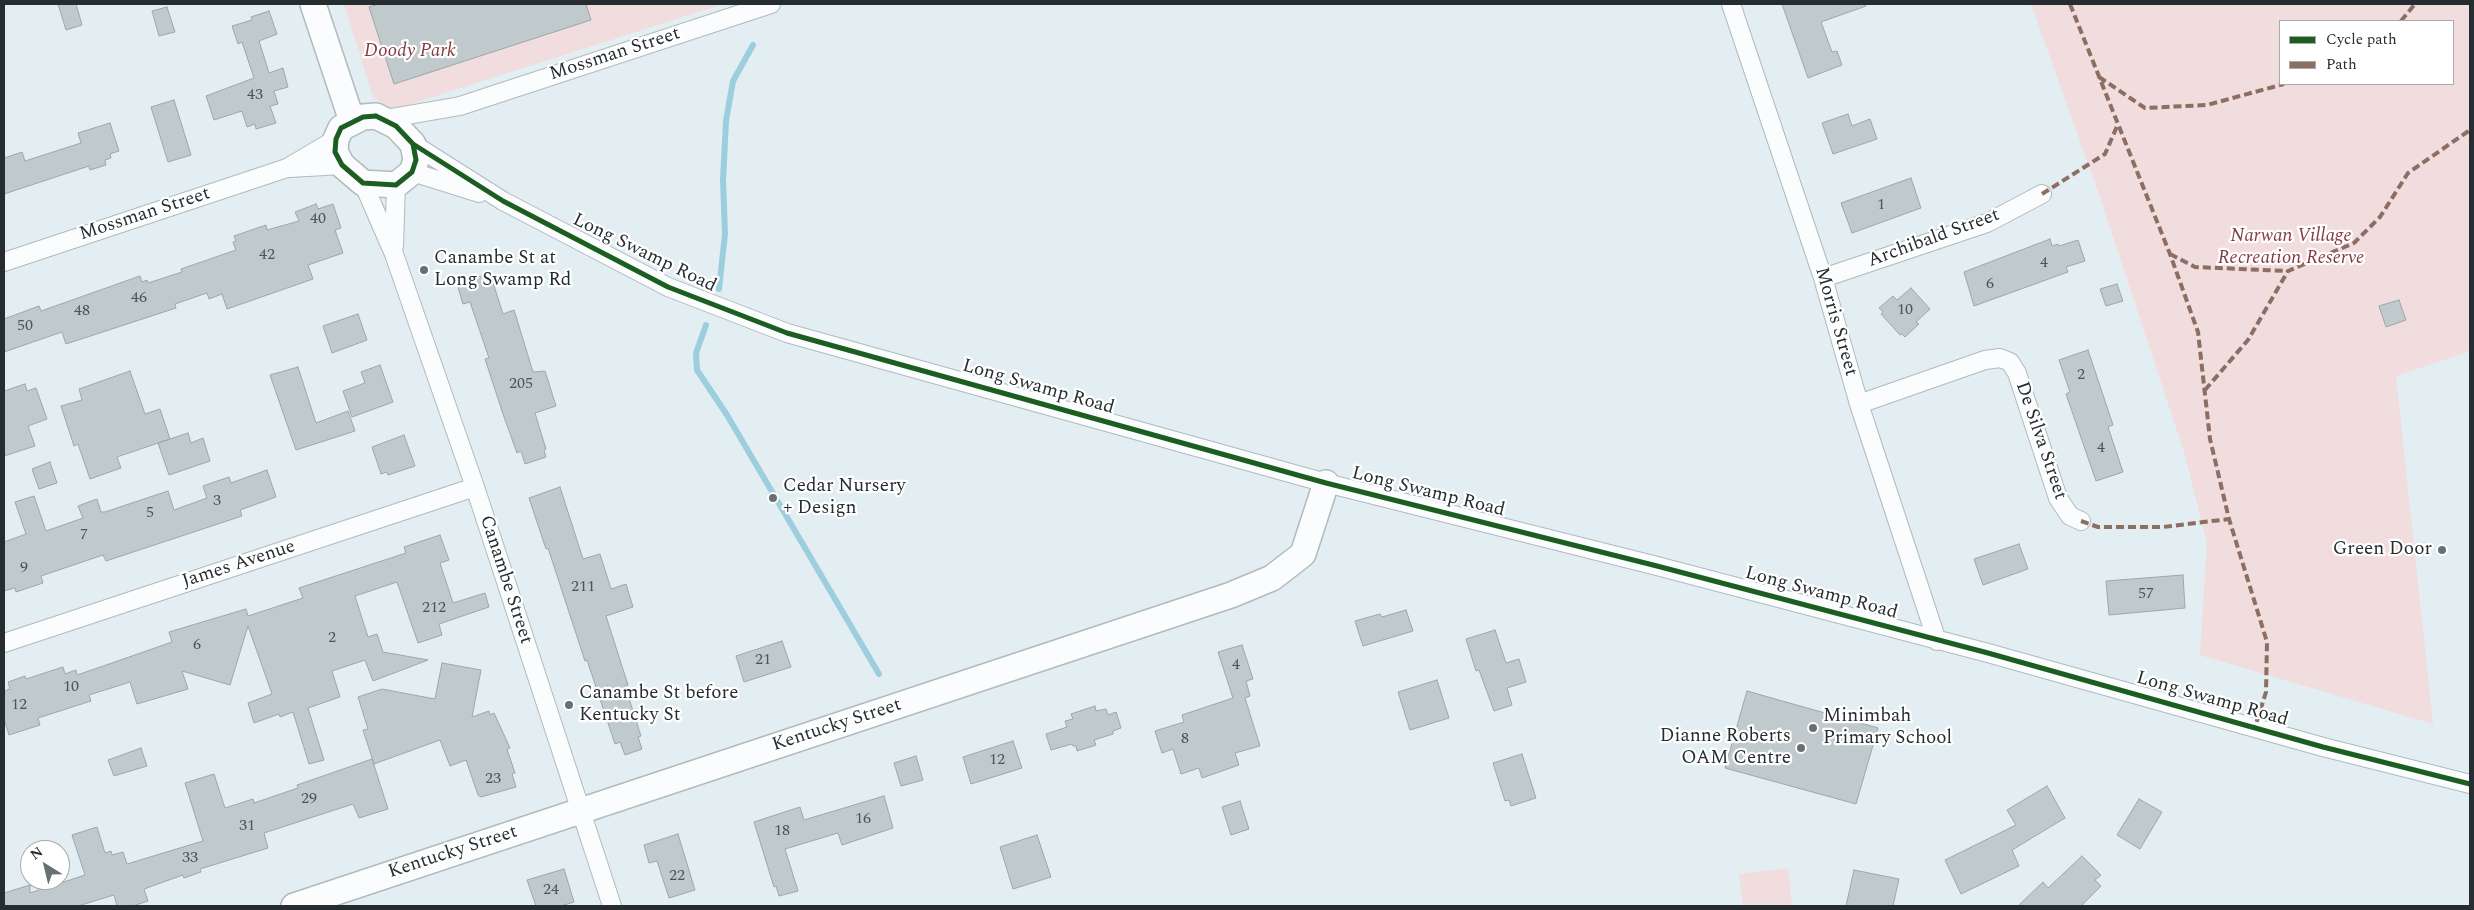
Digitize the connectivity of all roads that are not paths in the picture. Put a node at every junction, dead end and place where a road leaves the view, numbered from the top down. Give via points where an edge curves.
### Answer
1 (313, 4) edge
2 (771, 4) edge
3 (1731, 4) edge
4 (460, 106) junction
5 (378, 129) junction
6 (342, 165) junction
7 (286, 168) junction
8 (404, 178) junction
9 (362, 183) junction
10 (2042, 194) dead end
11 (503, 201) junction
12 (394, 254) junction
13 (4, 262) edge
14 (1823, 278) junction
15 (1859, 404) junction
16 (1326, 483) junction
17 (475, 487) junction
18 (2082, 521) dead end
19 (1937, 641) junction
20 (4, 643) edge
21 (2470, 784) edge
22 (580, 811) junction
23 (294, 906) edge
24 (612, 906) edge

1 - 5 street via 333,63
2 - 4 street, Mossman Street
3 - 14 street, Morris Street
4 - 5 street, Mossman Street
4 - 5 street, Mossman Street
5 - 6 street via 335,152
5 - 7 street, Mossman Street
5 - 8 street via 416,160
5 - 11 street, Long Swamp Road
6 - 7 street, Mossman Street
6 - 9 street
7 - 13 street, Mossman Street
8 - 9 street
8 - 11 street, Long Swamp Road
8 - 12 street, Canambe Street
9 - 12 street, Canambe Street
10 - 14 street, Archibald Street via 1988,223
11 - 16 street, Long Swamp Road via 668,287 787,333
12 - 17 street, Canambe Street
14 - 15 street, Morris Street
15 - 18 street, De Silva Street via 1986,360 2000,358 2010,362 2017,373 2058,498 2070,516
15 - 19 street, Morris Street
16 - 19 street, Long Swamp Road
16 - 22 street, Kentucky Street via 1303,554 1272,578 1231,595
17 - 20 street, James Avenue
17 - 22 street, Canambe Street
19 - 21 street, Long Swamp Road
22 - 23 street, Kentucky Street
22 - 24 street, Canambe Street

